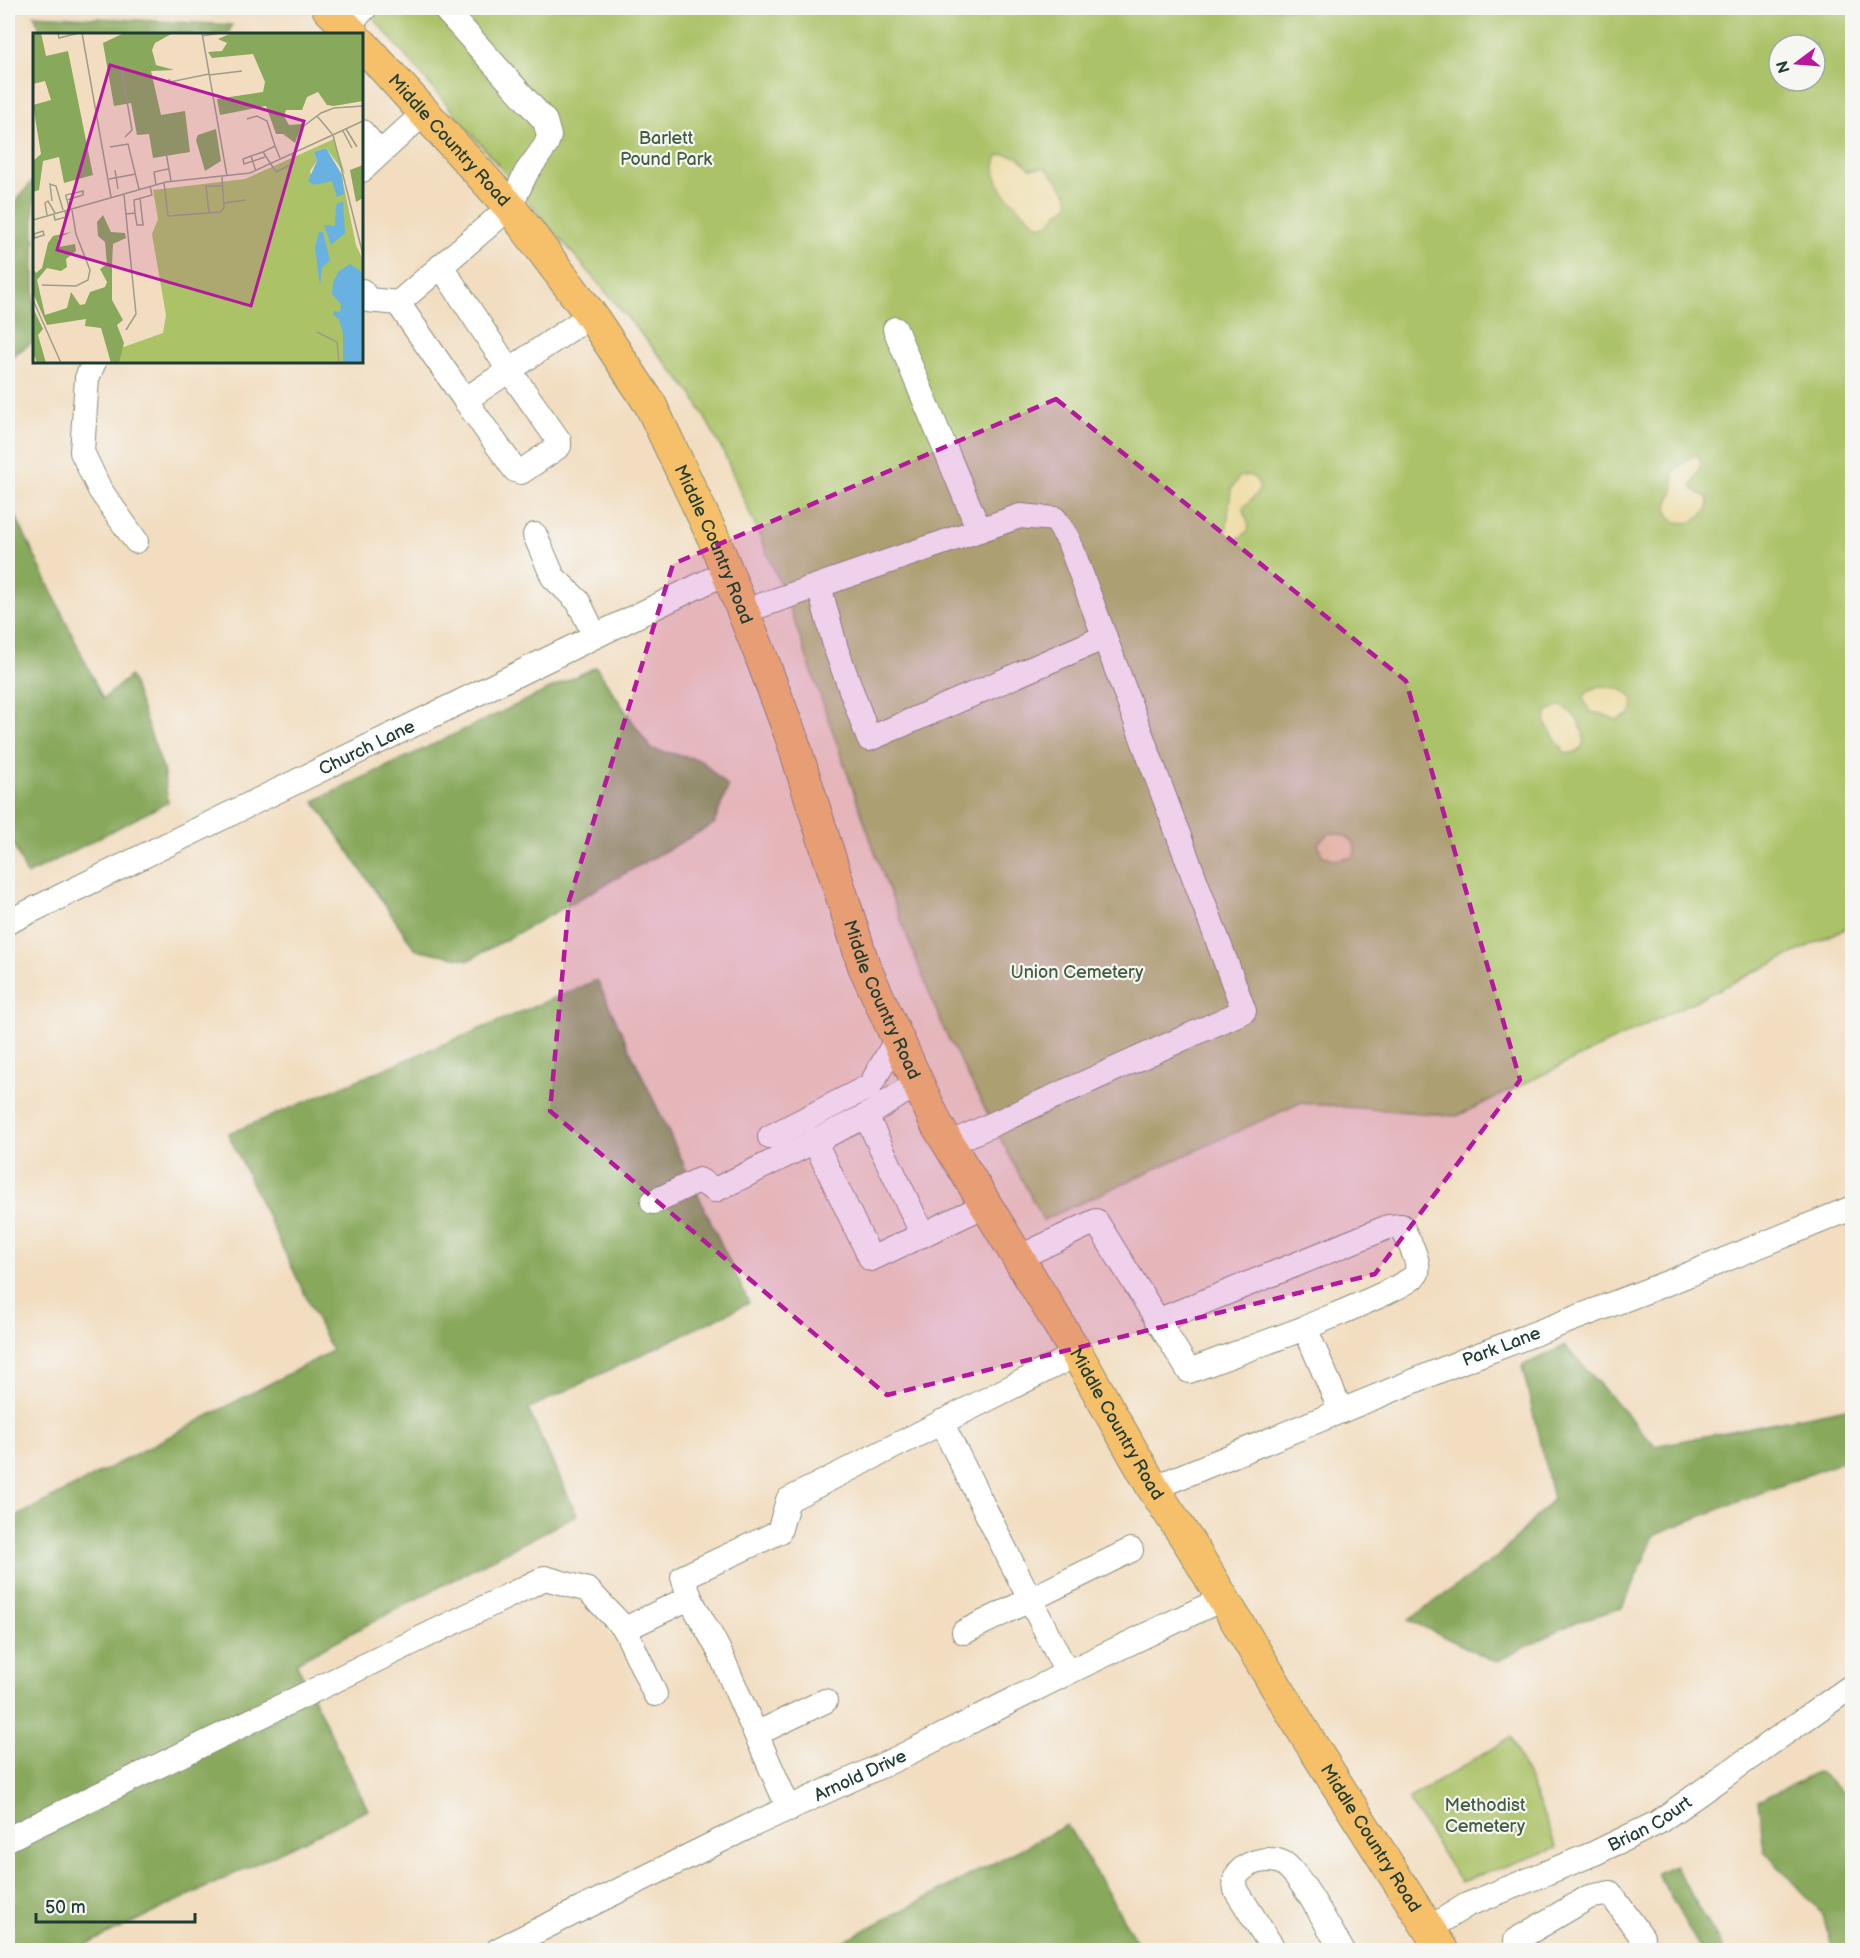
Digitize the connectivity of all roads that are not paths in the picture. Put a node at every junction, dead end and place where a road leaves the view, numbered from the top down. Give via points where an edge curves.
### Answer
1 (444, 8) edge
2 (363, 38) edge
3 (425, 112) junction
4 (363, 133) edge
5 (380, 153) junction
6 (363, 169) edge
7 (510, 207) junction
8 (441, 266) junction
9 (363, 292) edge
10 (398, 303) junction
11 (591, 315) junction
12 (895, 329) dead end
13 (94, 363) edge
14 (510, 370) junction
15 (465, 400) junction
16 (979, 530) junction
17 (536, 535) dead end
18 (136, 541) dead end
19 (727, 572) junction
20 (819, 586) junction
21 (742, 612) junction
22 (595, 636) junction
23 (1105, 638) junction
24 (8, 922) edge
25 (897, 1039) junction
26 (918, 1083) junction
27 (866, 1116) junction
28 (770, 1137) dead end
29 (814, 1140) junction
30 (949, 1144) junction
31 (653, 1202) dead end
32 (986, 1205) junction
33 (1852, 1208) edge
34 (923, 1235) junction
35 (1018, 1258) junction
36 (1157, 1321) junction
37 (1305, 1328) junction
38 (1077, 1354) junction
39 (1341, 1411) junction
40 (941, 1422) junction
41 (1153, 1488) junction
42 (1131, 1550) dead end
43 (688, 1598) junction
44 (1030, 1598) junction
45 (1222, 1599) junction
46 (625, 1629) junction
47 (964, 1632) dead end
48 (1067, 1673) junction
49 (1852, 1686) edge
50 (655, 1694) dead end
51 (825, 1701) dead end
52 (756, 1734) junction
53 (789, 1809) junction
54 (8, 1839) edge
55 (1642, 1937) dead end
56 (1435, 1940) edge
57 (498, 1950) edge
58 (1274, 1950) edge
59 (1342, 1950) edge
60 (1523, 1950) edge

1 - 7 street via 548,129 546,145 526,172
2 - 3 main road, Middle Country Road
3 - 5 street
3 - 7 main road, Middle Country Road
4 - 5 street
5 - 6 street
7 - 8 street
7 - 11 main road, Middle Country Road
8 - 10 street
8 - 14 street
9 - 10 street via 368,300
10 - 15 street
11 - 14 street
11 - 19 main road, Middle Country Road via 650,404
12 - 16 street
13 - 18 street via 87,378 82,452 100,490
14 - 15 street
14 - 15 street via 559,441 559,446 521,472 515,470
16 - 20 street
16 - 23 street via 1020,516 1056,519 1068,538
17 - 22 street via 553,577 578,601
19 - 21 main road, Middle Country Road
19 - 22 street, Church Lane
20 - 21 street
20 - 23 street via 836,649 869,739
21 - 25 main road, Middle Country Road via 792,739 864,966
22 - 24 street, Church Lane
23 - 30 street via 1244,1011
25 - 26 main road, Middle Country Road
25 - 28 street via 870,1086
26 - 27 street
26 - 30 main road, Middle Country Road
27 - 29 street
27 - 34 street
29 - 31 street via 715,1190 699,1180
29 - 34 street via 872,1259
30 - 32 main road, Middle Country Road
32 - 34 street
32 - 35 main road, Middle Country Road
33 - 39 street, Park Lane
35 - 36 street via 1096,1221
35 - 38 main road, Middle Country Road
36 - 37 street via 1189,1371
36 - 37 street via 1388,1227 1401,1226 1417,1262 1415,1278
37 - 39 street
38 - 40 street
38 - 41 main road, Middle Country Road
39 - 41 street, Park Lane
40 - 43 street via 788,1500 779,1532 683,1577
40 - 44 street
41 - 45 main road, Middle Country Road
42 - 44 street
43 - 46 street
43 - 52 street via 719,1652
44 - 47 street
44 - 48 street
45 - 48 street, Arnold Drive
45 - 56 main road, Middle Country Road
46 - 50 street
46 - 54 street via 588,1590 545,1578
48 - 53 street, Arnold Drive
49 - 56 street, Brian Court via 1657,1823 1467,1905
51 - 52 street
52 - 53 street
53 - 57 street, Arnold Drive
55 - 60 street via 1610,1893 1590,1897 1516,1940
58 - 59 street via 1236,1890 1235,1880 1248,1865 1273,1860 1284,1863 1299,1881

